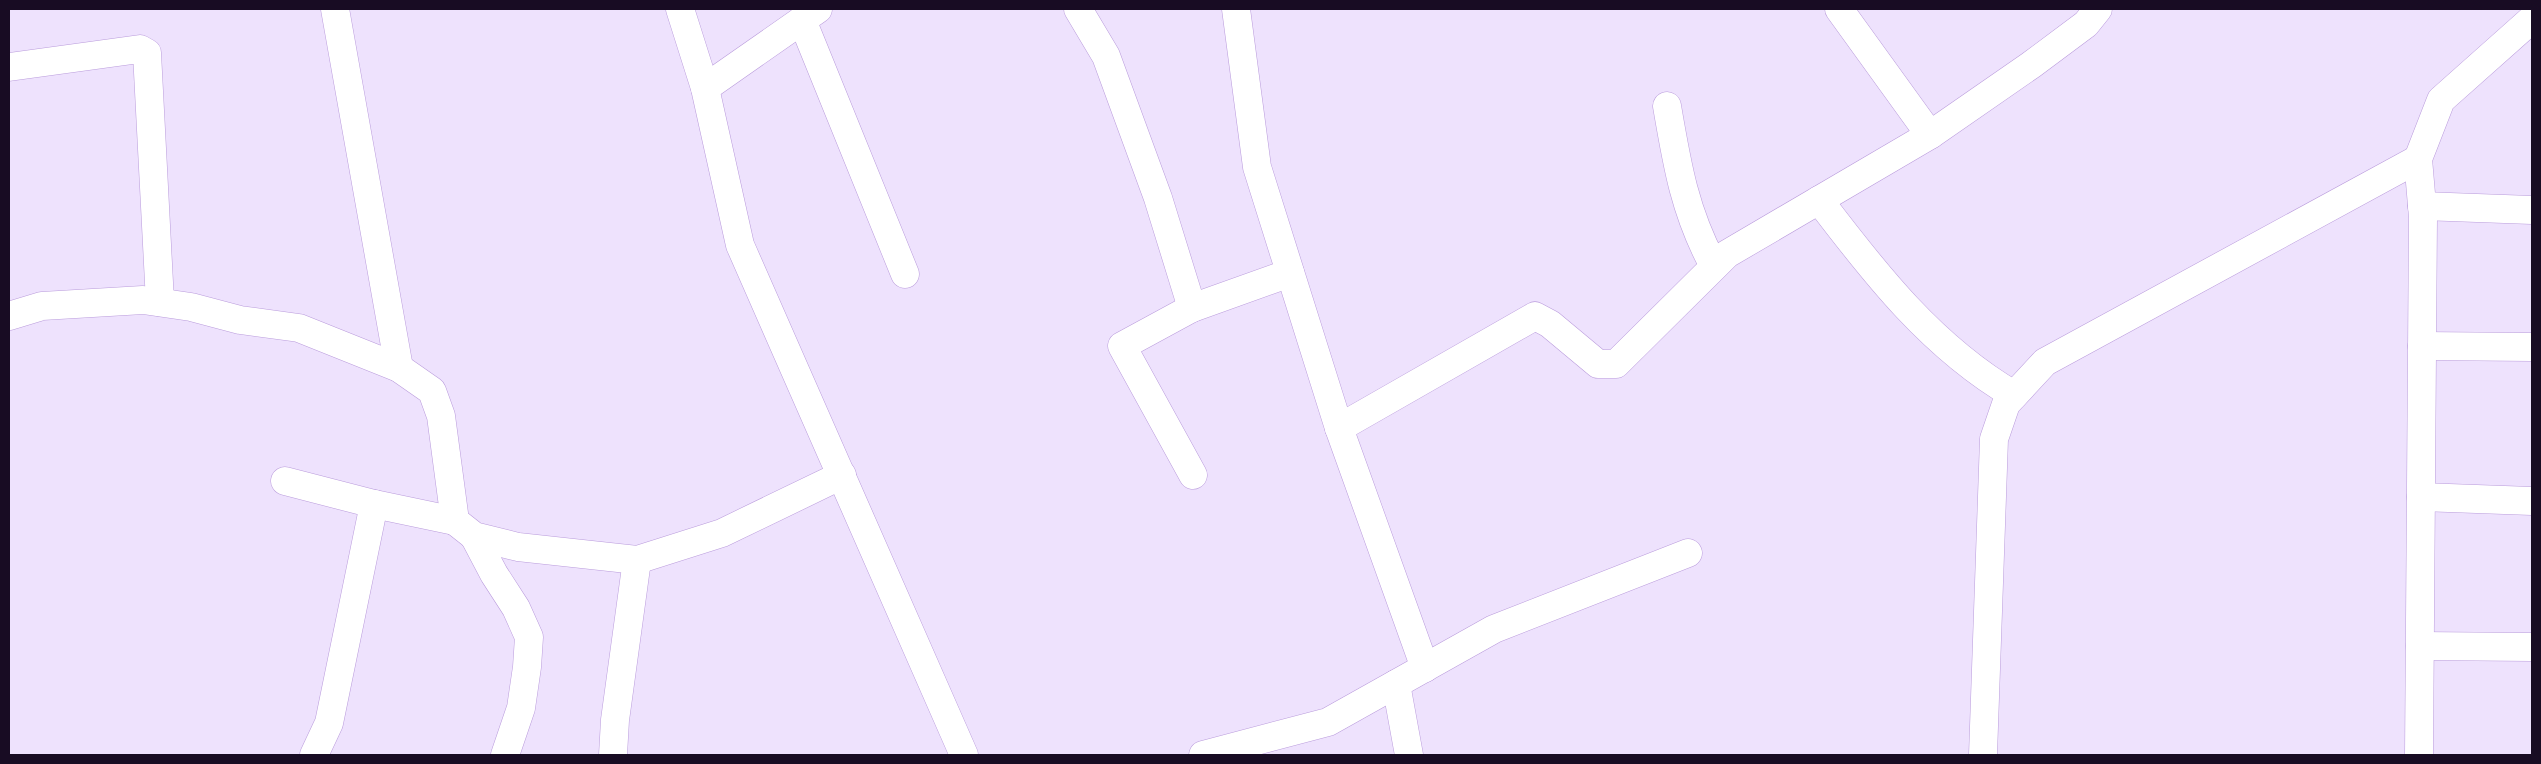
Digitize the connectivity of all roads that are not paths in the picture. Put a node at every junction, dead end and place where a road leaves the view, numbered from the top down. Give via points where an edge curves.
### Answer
1 (335, 9) edge
2 (680, 9) edge
3 (1078, 9) edge
4 (1236, 9) edge
5 (1839, 9) edge
6 (2098, 9) edge
7 (810, 14) edge
8 (2529, 26) edge
9 (9, 67) edge
10 (705, 88) junction
11 (1667, 106) dead end
12 (1930, 135) junction
13 (2418, 159) junction
14 (1819, 200) junction
15 (2422, 206) junction
16 (2532, 210) edge
17 (1714, 266) junction
18 (1290, 273) junction
19 (906, 274) dead end
20 (160, 302) junction
21 (1192, 308) junction
22 (9, 316) edge
23 (2422, 346) junction
24 (2532, 347) edge
25 (399, 368) junction
26 (2014, 395) junction
27 (1340, 428) junction
28 (842, 475) junction
29 (1193, 475) dead end
30 (284, 481) dead end
31 (2421, 498) junction
32 (2532, 501) edge
33 (374, 504) junction
34 (465, 528) junction
35 (1688, 553) dead end
36 (637, 560) junction
37 (2420, 646) junction
38 (2532, 647) edge
39 (1425, 668) junction
40 (1396, 684) junction
41 (314, 755) edge
42 (505, 755) edge
43 (613, 755) edge
44 (964, 755) edge
45 (1203, 755) edge
46 (1409, 755) edge
47 (1983, 755) edge
48 (2419, 755) edge

1 - 25 street
2 - 10 street
3 - 21 street via 1106,56 1158,198
4 - 18 street via 1257,168
5 - 12 street
6 - 12 street via 2086,24 2031,66
7 - 10 street
7 - 19 street
8 - 13 street via 2441,100
9 - 20 street via 140,49 147,53
10 - 28 street via 740,245
11 - 17 street via 1680,180 1699,237
12 - 14 street
13 - 15 street
13 - 26 street via 2045,362
14 - 17 street via 1727,254
14 - 26 street via 1875,274 1946,346 1985,378
15 - 16 street
15 - 23 street
17 - 27 street via 1616,364 1598,364 1550,324 1535,316
18 - 21 street
18 - 27 street
20 - 22 street via 144,300 42,306
20 - 25 street via 240,320 300,328
21 - 29 street via 1122,346
23 - 24 street
23 - 31 street
25 - 34 street via 432,391 441,416
26 - 47 street via 2006,404 1994,439
27 - 39 street
28 - 36 street via 722,533
28 - 44 street
30 - 33 street
31 - 32 street
31 - 37 street
33 - 34 street
33 - 41 street via 330,723
34 - 36 street via 518,547
34 - 42 street via 516,608 528,636 521,708
35 - 39 street via 1494,630
36 - 43 street
37 - 38 street
37 - 48 street
39 - 40 street
40 - 45 street via 1328,722
40 - 46 street

